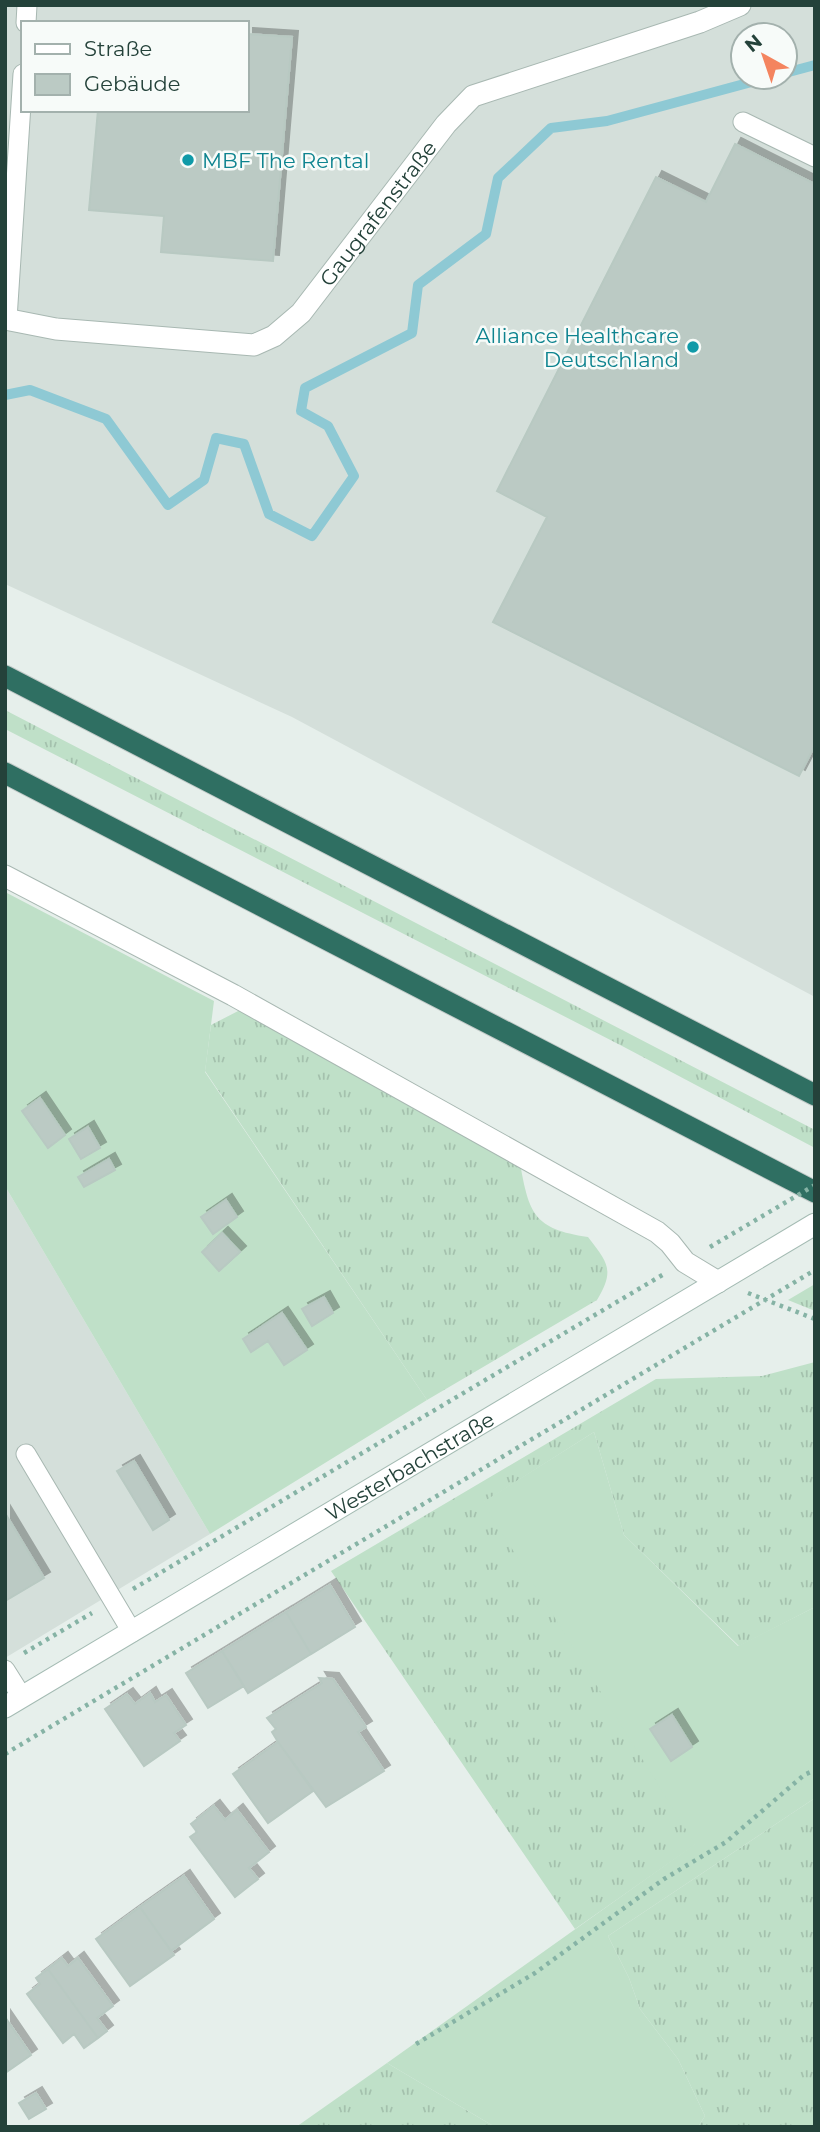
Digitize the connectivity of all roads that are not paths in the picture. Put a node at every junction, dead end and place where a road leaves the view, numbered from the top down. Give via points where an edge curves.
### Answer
1 (740, 5) edge
2 (21, 103) edge
3 (743, 122) dead end
4 (815, 158) edge
5 (6, 319) edge
6 (5, 676) edge
7 (5, 773) edge
8 (5, 876) edge
9 (815, 1095) edge
10 (815, 1192) edge
11 (815, 1224) edge
12 (718, 1282) junction
13 (26, 1454) dead end
14 (132, 1632) junction
15 (11, 1664) edge
16 (14, 1702) edge

1 - 5 street, Gaugrafenstraße via 474,96 446,124 301,313 274,336 254,345 56,329
2 - 5 lane
3 - 4 lane
6 - 9 highway
7 - 10 highway
8 - 12 street via 233,995 657,1232 685,1262
11 - 12 street, Westerbachstraße
12 - 14 street, Westerbachstraße
13 - 14 lane
14 - 16 street, Westerbachstraße
15 - 16 lane

